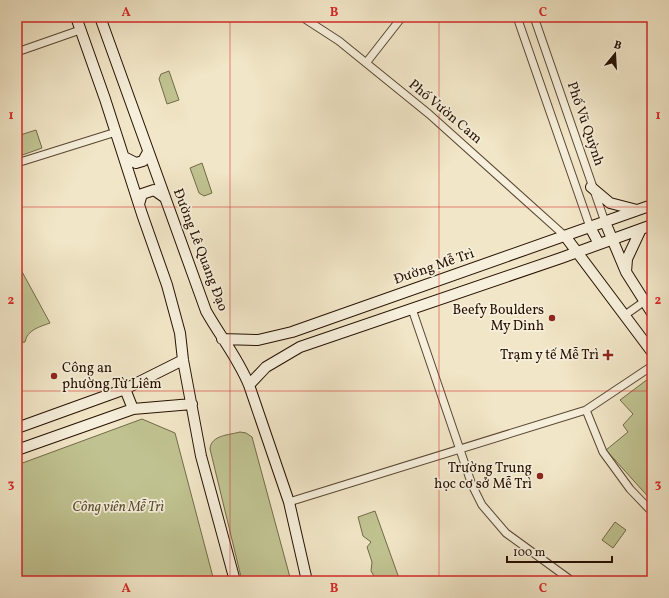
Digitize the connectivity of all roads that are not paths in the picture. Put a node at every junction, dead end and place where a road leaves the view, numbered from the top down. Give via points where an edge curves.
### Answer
1 (76, 17) edge
2 (100, 17) edge
3 (302, 17) edge
4 (402, 17) edge
5 (517, 17) edge
6 (534, 17) edge
7 (80, 30) junction
8 (17, 52) edge
9 (366, 63) junction
10 (116, 132) junction
11 (148, 152) junction
12 (124, 157) junction
13 (17, 163) edge
14 (591, 187) junction
15 (164, 197) junction
16 (139, 204) junction
17 (652, 205) edge
18 (639, 210) junction
19 (605, 222) junction
20 (652, 225) edge
21 (590, 227) junction
22 (641, 229) junction
23 (565, 236) junction
24 (612, 238) junction
25 (599, 244) junction
26 (578, 252) junction
27 (626, 272) junction
28 (648, 299) edge
29 (412, 309) junction
30 (652, 313) edge
31 (625, 315) junction
32 (292, 332) junction
33 (222, 339) junction
34 (298, 348) junction
35 (652, 352) edge
36 (183, 360) junction
37 (652, 366) edge
38 (248, 385) junction
39 (125, 389) junction
40 (192, 404) junction
41 (133, 410) junction
42 (586, 410) junction
43 (17, 428) edge
44 (460, 448) junction
45 (17, 450) edge
46 (288, 502) junction
47 (652, 512) edge
48 (235, 581) edge
49 (307, 581) edge
50 (572, 581) edge

1 - 7 main road
2 - 11 main road, Đường Lê Quang Đạo
3 - 9 street, Phố Vườn Cam via 339,41
4 - 9 street
5 - 21 street, Phố Vũ Quỳnh
6 - 14 street, Phố Vũ Quỳnh
7 - 8 street
7 - 10 main road
9 - 23 street, Phố Vườn Cam via 435,119
10 - 12 main road
10 - 13 street
11 - 12 main road via 143,160 136,163
11 - 15 main road, Đường Lê Quang Đạo
12 - 16 main road
14 - 18 main road via 611,203
14 - 19 street, Phố Vũ Quỳnh
15 - 16 main road via 154,190 148,190 142,194
15 - 33 main road, Đường Lê Quang Đạo via 206,311
16 - 36 main road via 167,285 180,333
17 - 18 main road, Đường Mễ Trì
18 - 19 main road, Đường Mễ Trì
19 - 21 main road, Đường Mễ Trì
19 - 24 main road, Phố Vũ Quỳnh
20 - 22 main road
21 - 23 main road, Đường Mễ Trì
21 - 25 main road
22 - 24 main road
22 - 27 main road via 627,259
23 - 26 main road
23 - 32 main road, Đường Mễ Trì
24 - 25 main road
24 - 27 main road, Phố Vũ Quỳnh
25 - 26 main road
26 - 29 main road
26 - 31 main road
27 - 28 main road, Phố Vũ Quỳnh
28 - 30 main road, Phố Vũ Quỳnh
28 - 31 street
29 - 34 main road
29 - 44 street
31 - 35 main road
32 - 33 main road, Đường Mễ Trì via 258,340
32 - 34 main road
33 - 38 main road, Đường Lê Quang Đạo via 242,367
34 - 38 main road via 266,367
36 - 39 main road
36 - 40 main road
37 - 42 street
38 - 46 main road, Đường Lê Quang Đạo
39 - 41 main road
39 - 43 main road
40 - 41 main road
40 - 48 main road via 201,456
41 - 45 main road
42 - 44 street
42 - 47 street via 603,452 630,489
44 - 46 street
44 - 50 street via 472,485 482,505 506,533
46 - 49 main road, Đường Lê Quang Đạo

